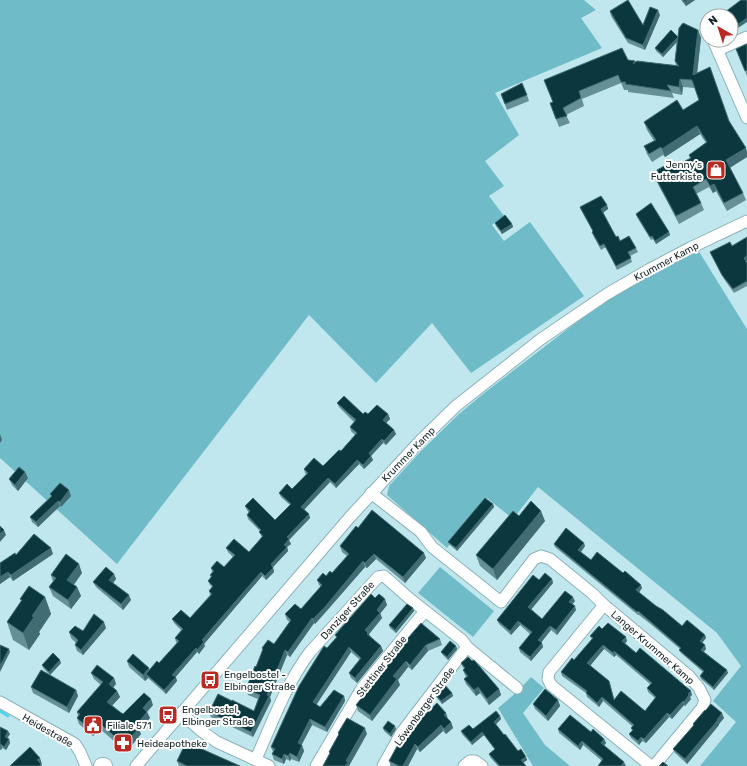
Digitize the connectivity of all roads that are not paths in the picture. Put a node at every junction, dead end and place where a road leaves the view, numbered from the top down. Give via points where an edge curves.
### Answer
1 (717, 48) edge
2 (747, 118) edge
3 (747, 221) edge
4 (371, 493) junction
5 (604, 605) junction
6 (425, 611) junction
7 (467, 648) junction
8 (517, 688) dead end
9 (0, 702) edge
10 (181, 713) junction
11 (256, 759) junction
12 (86, 766) edge
13 (136, 766) edge
14 (269, 766) edge
15 (316, 766) edge
16 (383, 766) edge
17 (464, 766) edge
18 (482, 766) edge
19 (652, 766) edge

1 - 2 street
3 - 4 street, Krummer Kamp via 650,269 607,294 541,339 456,406
4 - 5 street, Langer Krummer Kamp via 421,532 432,547 500,602 534,559 541,556 550,559
4 - 10 street, Krummer Kamp
5 - 19 street, Langer Krummer Kamp via 689,676 705,700 702,708
5 - 19 street, Langer Krummer Kamp via 549,672 548,679 551,685
6 - 7 street, Danziger Straße via 462,640
6 - 11 street, Danziger Straße via 384,576 374,580 302,662
6 - 15 street, Stettiner Straße via 362,688
7 - 8 street, Danziger Straße
7 - 16 street, Löwenberger Straße via 402,732
9 - 12 street, Heidestraße via 75,744
10 - 11 street via 217,742
10 - 13 street, Krummer Kamp
11 - 14 street
17 - 18 street via 475,760

